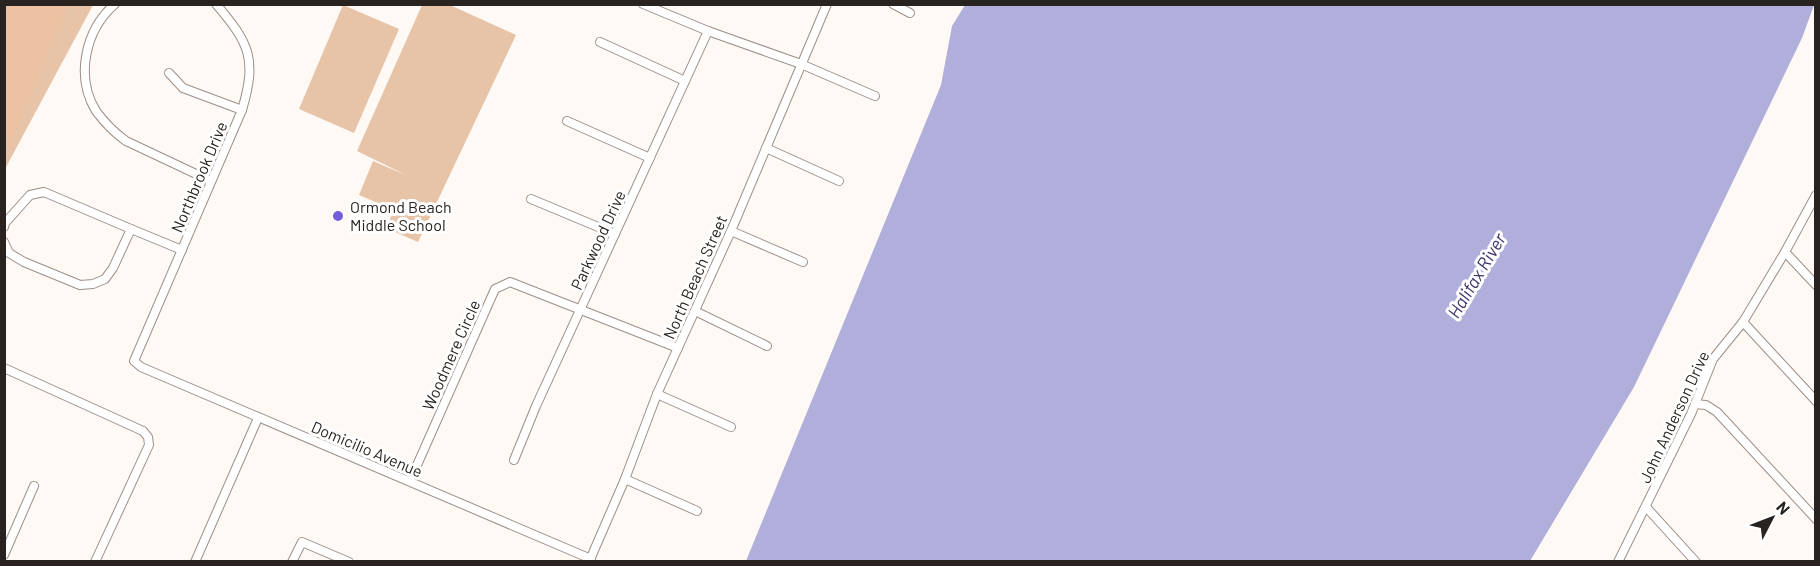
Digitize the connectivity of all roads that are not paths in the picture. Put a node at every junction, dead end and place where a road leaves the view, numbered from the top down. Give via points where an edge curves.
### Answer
1 (115, 4) edge
2 (216, 4) edge
3 (643, 4) edge
4 (827, 4) edge
5 (893, 4) edge
6 (910, 13) dead end
7 (708, 31) junction
8 (600, 42) dead end
9 (801, 64) junction
10 (169, 73) dead end
11 (685, 81) junction
12 (875, 96) dead end
13 (243, 110) junction
14 (567, 121) dead end
15 (766, 148) junction
16 (650, 158) junction
17 (839, 180) dead end
18 (211, 181) junction
19 (1815, 195) edge
20 (531, 199) dead end
21 (4, 227) edge
22 (131, 229) junction
23 (731, 231) junction
24 (615, 234) junction
25 (4, 242) edge
26 (182, 250) junction
27 (1785, 252) junction
28 (803, 262) dead end
29 (1815, 285) edge
30 (581, 309) junction
31 (695, 311) junction
32 (1743, 322) junction
33 (767, 346) dead end
34 (678, 348) junction
35 (134, 362) joint
36 (4, 368) edge
37 (657, 394) junction
38 (1815, 401) edge
39 (1695, 404) junction
40 (258, 418) junction
41 (731, 427) dead end
42 (514, 460) dead end
43 (625, 479) junction
44 (410, 481) junction
45 (34, 486) dead end
46 (1646, 507) junction
47 (697, 511) dead end
48 (1815, 519) edge
49 (4, 555) edge
50 (590, 560) edge
51 (95, 561) edge
52 (195, 561) edge
53 (292, 561) edge
54 (349, 561) edge
55 (1618, 561) edge
56 (1696, 561) edge

1 - 18 street via 94,30 85,59 88,92 96,110 126,141
2 - 13 street, Northbrook Drive via 238,31 250,60 250,83
3 - 7 street
4 - 9 street, North Beach Street
5 - 6 street
7 - 9 street
7 - 11 street, Parkwood Drive
8 - 11 street
9 - 12 street
9 - 15 street, North Beach Street
10 - 13 street via 183,88
11 - 16 street, Parkwood Drive
13 - 18 street, Northbrook Drive
14 - 16 street
15 - 17 street
15 - 23 street, North Beach Street
16 - 24 street, Parkwood Drive
18 - 26 street, Northbrook Drive
19 - 27 street, John Anderson Drive
20 - 24 street
21 - 22 street via 30,195 44,192
22 - 25 street via 113,268 105,279 93,285 80,285 24,262 9,253
22 - 26 street
23 - 28 street
23 - 31 street, North Beach Street
24 - 30 street, Parkwood Drive
26 - 35 street, Northbrook Drive
27 - 29 street
27 - 32 street, John Anderson Drive
30 - 34 street, Woodmere Circle
30 - 42 street, Parkwood Drive
30 - 44 street, Woodmere Circle via 510,282 495,289
31 - 33 street
31 - 34 street, North Beach Street
32 - 38 street
32 - 39 street, John Anderson Drive via 1713,359
34 - 37 street, North Beach Street
35 - 40 street, Domicilio Avenue
36 - 51 street via 143,431 148,437 149,445
37 - 41 street
37 - 43 street, North Beach Street
39 - 46 street, John Anderson Drive
39 - 48 street via 1717,412
40 - 44 street, Domicilio Avenue
40 - 52 street
43 - 47 street
43 - 50 street, North Beach Street
44 - 50 street, Domicilio Avenue
45 - 49 street
46 - 55 street, John Anderson Drive
46 - 56 street
53 - 54 street via 302,542

